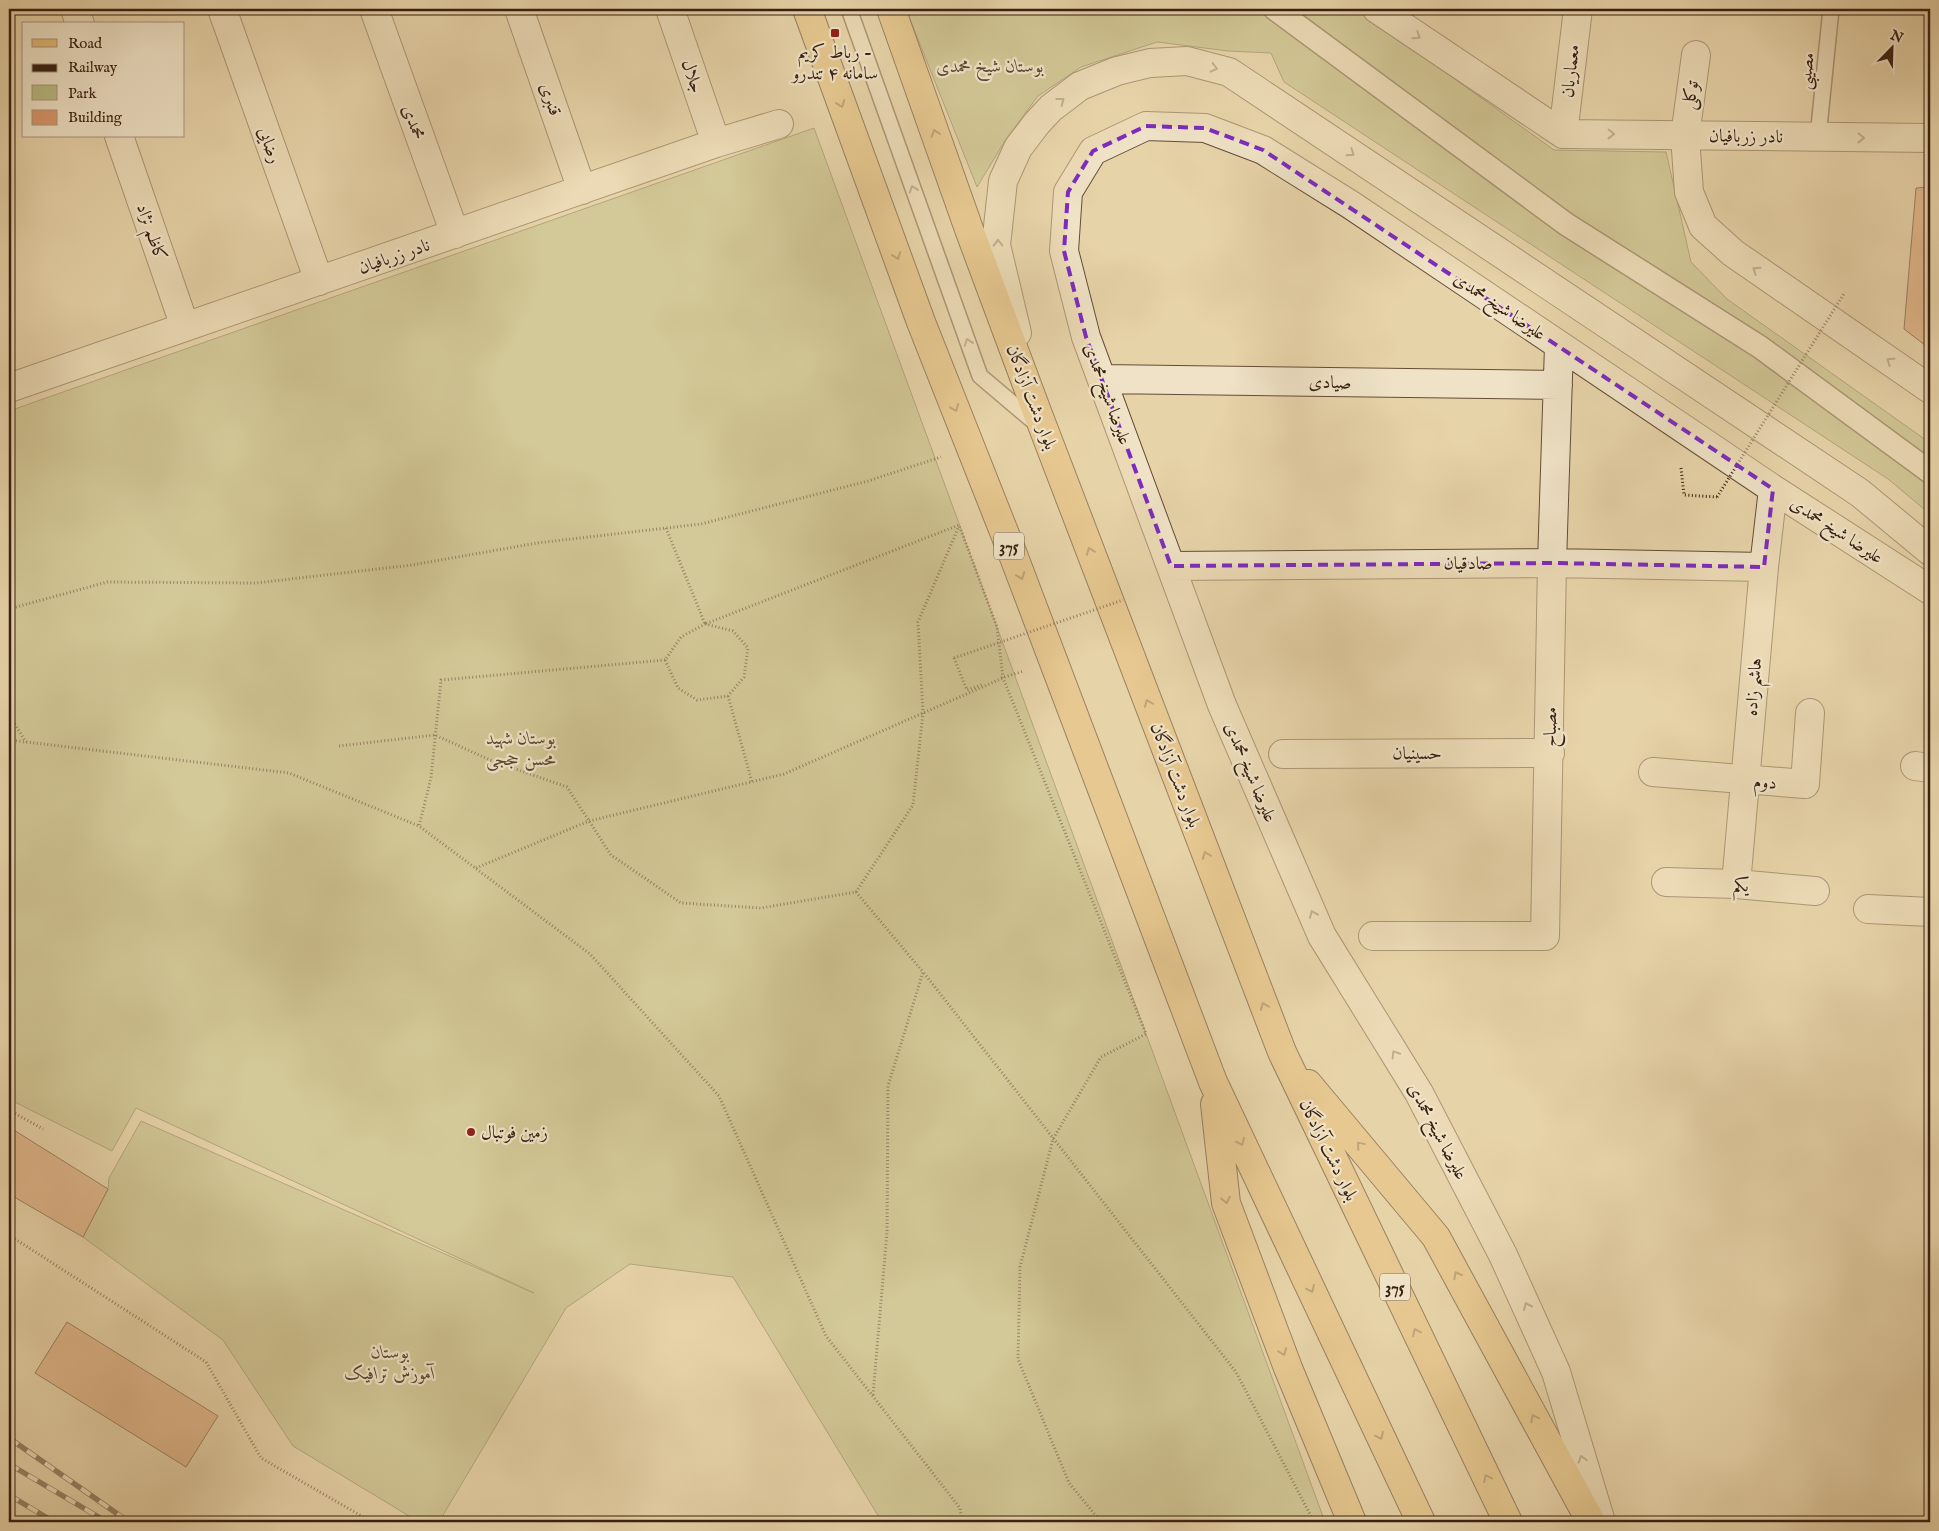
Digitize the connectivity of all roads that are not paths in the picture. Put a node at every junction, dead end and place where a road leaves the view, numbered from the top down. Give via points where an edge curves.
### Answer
1 (74, 9) edge
2 (222, 9) edge
3 (374, 9) edge
4 (519, 9) edge
5 (670, 9) edge
6 (807, 9) edge
7 (850, 9) edge
8 (891, 9) edge
9 (1275, 9) edge
10 (1377, 9) edge
11 (1578, 9) edge
12 (1831, 9) edge
13 (79, 22) edge
14 (1696, 55) dead end
15 (778, 124) dead end
16 (1562, 134) junction
17 (1684, 136) junction
18 (1818, 137) junction
19 (120, 138) edge
20 (1930, 138) edge
21 (716, 143) junction
22 (582, 190) junction
23 (455, 234) junction
24 (319, 281) junction
25 (185, 327) junction
26 (1559, 346) junction
27 (1102, 379) junction
28 (1558, 385) junction
29 (9, 388) edge
30 (1930, 389) edge
31 (1040, 419) junction
32 (1930, 472) edge
33 (1773, 489) junction
34 (1930, 551) edge
35 (1552, 563) junction
36 (1171, 566) junction
37 (1764, 567) junction
38 (1930, 590) edge
39 (1810, 713) dead end
40 (1550, 753) junction
41 (1283, 754) dead end
42 (1653, 772) dead end
43 (1745, 780) junction
44 (1666, 882) dead end
45 (1736, 884) junction
46 (1815, 891) dead end
47 (1868, 909) dead end
48 (1930, 912) edge
49 (1373, 936) dead end
50 (1282, 1052) junction
51 (1213, 1082) junction
52 (1352, 1522) edge
53 (1421, 1522) edge
54 (1508, 1522) edge
55 (1591, 1522) edge
56 (1601, 1522) edge

1 - 13 street
2 - 24 street, رضایی
3 - 23 street, محمدی
4 - 22 street, قنبری
5 - 21 street, جلال
6 -> 51 main road, 375 via 921,322
31 -> 7 lane via 980,376
31 -> 8 main road, بلوار دشت آزادگان / 375
9 - 32 street via 1566,224 1760,347
10 -> 16 street
11 - 16 street, معماریان
12 - 18 lane, مصیبی
14 - 17 street, توکلی
15 - 21 street, نادر زربافیان
16 -> 17 street, نادر زربافیان
17 - 18 street, نادر زربافیان
30 -> 17 street via 1732,254 1703,226 1689,192
18 -> 20 street, نادر زربافیان
19 - 25 street, کاظم نژاد
21 - 22 street, نادر زربافیان
22 - 23 street, نادر زربافیان
23 - 24 street, نادر زربافیان
24 - 25 street, نادر زربافیان
25 - 29 street, نادر زربافیان
26 - 27 street, علیرضا شیخ محمدی via 1351,205 1263,150 1205,128 1146,126 1093,151 1068,192 1064,251 1086,337
26 - 28 street, مصباح
26 - 33 street, علیرضا شیخ محمدی
27 - 28 street, صیادی
27 - 36 street, علیرضا شیخ محمدی
28 - 35 street, مصباح
31 -> 34 street via 996,245 1003,181 1018,148 1037,122 1080,86 1117,71 1150,63 1187,61 1230,72 1860,493
50 -> 31 main road, بلوار دشت آزادگان / 375
33 - 37 street, هاشم زاده
33 - 38 street, علیرضا شیخ محمدی
35 - 36 street, صادقیان
35 - 37 street, صادقیان
35 - 40 street, مصباح
56 -> 36 street, علیرضا شیخ محمدی via 1556,1372 1504,1255 1419,1093 1322,936 1222,705
37 - 43 street, هاشم زاده
39 - 43 street, دوم via 1805,784
40 - 41 street, حسینیان
40 - 49 street, مصباح via 1546,936
42 - 43 street, دوم
43 - 45 street, هاشم زاده
44 - 45 street, یکم
45 - 46 street, یکم
47 - 48 street
54 -> 50 main road, بلوار دشت آزادگان / 375
55 -> 50 main road via 1436,1237
51 -> 52 main road via 1226,1202 1288,1368
51 -> 53 main road, 375

